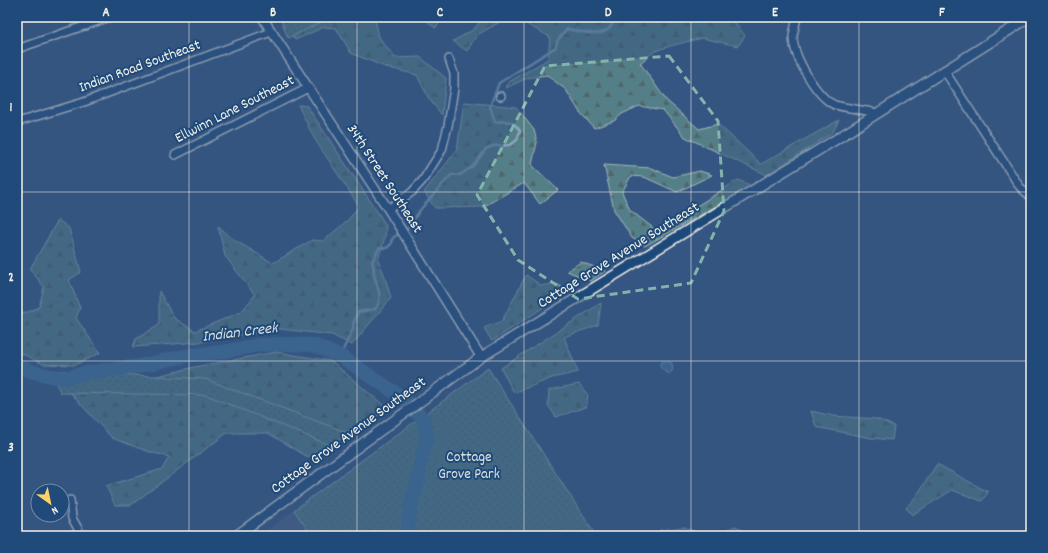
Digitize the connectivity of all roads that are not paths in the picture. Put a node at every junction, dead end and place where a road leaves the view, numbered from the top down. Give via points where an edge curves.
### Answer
1 (83, 17) edge
2 (110, 17) edge
3 (262, 17) edge
4 (797, 17) edge
5 (1030, 17) edge
6 (86, 26) junction
7 (272, 32) junction
8 (17, 48) edge
9 (449, 59) dead end
10 (944, 70) junction
11 (308, 88) junction
12 (878, 113) junction
13 (17, 123) edge
14 (175, 155) dead end
15 (1031, 197) edge
16 (388, 209) junction
17 (481, 357) junction
18 (70, 500) dead end
19 (82, 536) edge
20 (236, 536) edge

1 - 6 street
2 - 6 street
3 - 7 street, 34th Street Southeast
4 - 12 street via 793,38 795,45 799,58 819,93 834,104
5 - 10 main road, Cottage Grove Avenue Southeast
6 - 8 street
7 - 11 street, 34th Street Southeast
7 - 13 street, Indian Road Southeast via 84,102
9 - 16 street via 454,74 454,88 442,150 423,180 412,192
10 - 12 main road, Cottage Grove Avenue Southeast
10 - 15 street via 1020,187
11 - 14 street, Ellwinn Lane Southeast
11 - 16 street, 34th Street Southeast
12 - 17 main road, Cottage Grove Avenue Southeast
16 - 17 street, 34th Street Southeast
17 - 20 main road, Cottage Grove Avenue Southeast
18 - 19 street via 72,518

